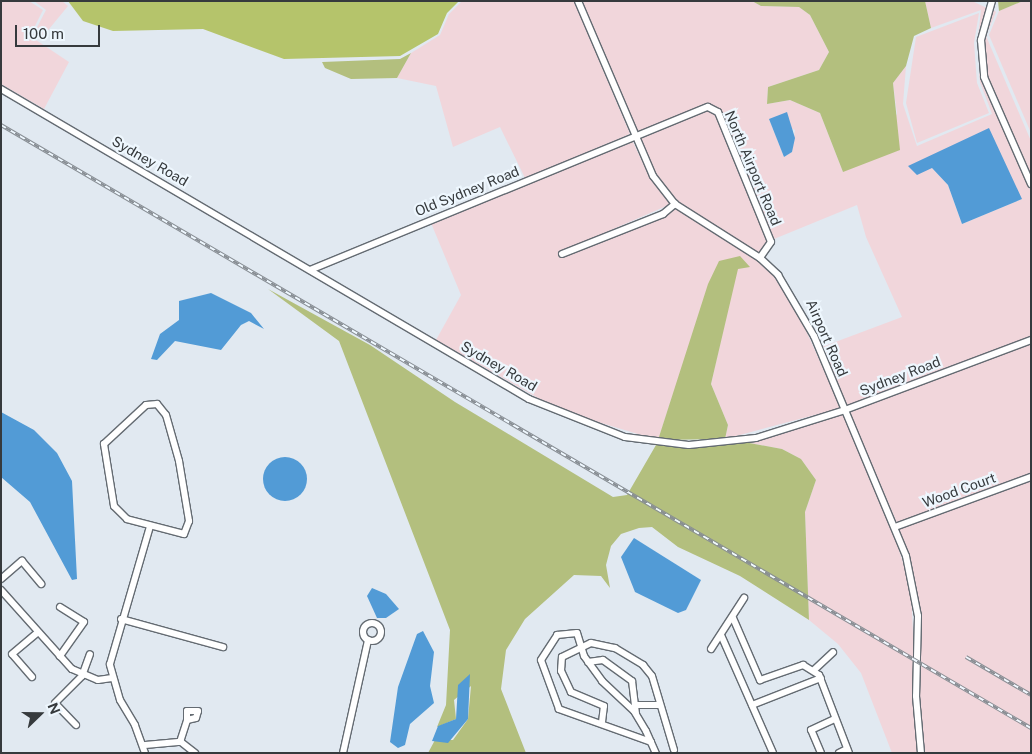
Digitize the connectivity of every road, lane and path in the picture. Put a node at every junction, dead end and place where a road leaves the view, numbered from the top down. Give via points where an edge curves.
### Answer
1 (578, 1) edge
2 (992, 1) edge
3 (1, 89) edge
4 (634, 136) junction
5 (1031, 184) edge
6 (676, 204) junction
7 (562, 254) dead end
8 (760, 258) junction
9 (310, 270) junction
10 (1031, 340) edge
11 (845, 410) junction
12 (1031, 477) edge
13 (150, 526) junction
14 (895, 527) junction
15 (1, 579) edge
16 (42, 584) dead end
17 (1, 590) edge
18 (744, 598) dead end
19 (60, 607) dead end
20 (733, 618) junction
21 (121, 619) junction
22 (38, 632) junction
23 (721, 634) junction
24 (368, 640) dead end
25 (581, 646) junction
26 (223, 647) dead end
27 (711, 649) dead end
28 (833, 652) dead end
29 (90, 654) dead end
30 (60, 656) junction
31 (588, 662) junction
32 (814, 670) junction
33 (82, 676) junction
34 (32, 677) dead end
35 (112, 678) junction
36 (821, 678) junction
37 (636, 705) junction
38 (659, 705) junction
39 (752, 706) junction
40 (636, 713) junction
41 (835, 719) junction
42 (187, 720) dead end
43 (602, 722) junction
44 (76, 725) dead end
45 (180, 742) junction
46 (651, 742) junction
47 (145, 745) junction
48 (674, 750) dead end
49 (848, 751) edge
50 (145, 753) edge
51 (195, 753) edge
52 (343, 753) edge
53 (656, 753) edge
54 (773, 753) edge
55 (821, 753) edge
56 (839, 753) edge
57 (921, 753) edge

1 - 4 street, Airport Road
2 - 5 street via 981,40 984,77
3 - 9 street, Sydney Road
4 - 6 street, Airport Road via 653,176
4 - 8 street, North Airport Road via 708,108 718,112 771,242
4 - 9 street, Old Sydney Road
6 - 7 street via 663,214
6 - 8 street, Airport Road
8 - 11 street, Airport Road via 795,299
9 - 11 street, Sydney Road via 530,399 625,437 657,443 724,443
10 - 11 street, Sydney Road
11 - 14 street, Airport Road
12 - 14 street, Wood Court
13 - 13 street via 184,534 189,521 166,415 157,404 146,405 104,444 114,506 127,519
13 - 21 street
14 - 57 street, Airport Road via 906,556 918,616 916,696
15 - 16 street via 22,561
17 - 22 street
18 - 20 street
19 - 30 street via 84,622
20 - 23 street
20 - 32 street via 760,680 793,666
21 - 26 street
21 - 35 street via 112,646
22 - 30 street
22 - 34 street via 12,654
23 - 27 street
23 - 39 street
24 - 52 street
25 - 31 street
25 - 38 street via 591,643 615,648 643,665 652,676
25 - 43 street via 562,657 562,671 571,692 604,706
25 - 43 street via 574,630 557,635 541,660 546,680 559,709
28 - 32 street
29 - 33 street
30 - 33 street
31 - 37 street via 603,660 618,667 632,681
31 - 40 street
32 - 36 street
33 - 35 street
33 - 44 street via 56,703
35 - 47 street
36 - 39 street
36 - 41 street
37 - 38 street
37 - 40 street
38 - 48 street
39 - 54 street
40 - 46 street
41 - 49 street
41 - 55 street via 811,730
42 - 45 street
43 - 46 street
45 - 47 street
45 - 51 street
46 - 53 street
47 - 50 street
49 - 56 street

